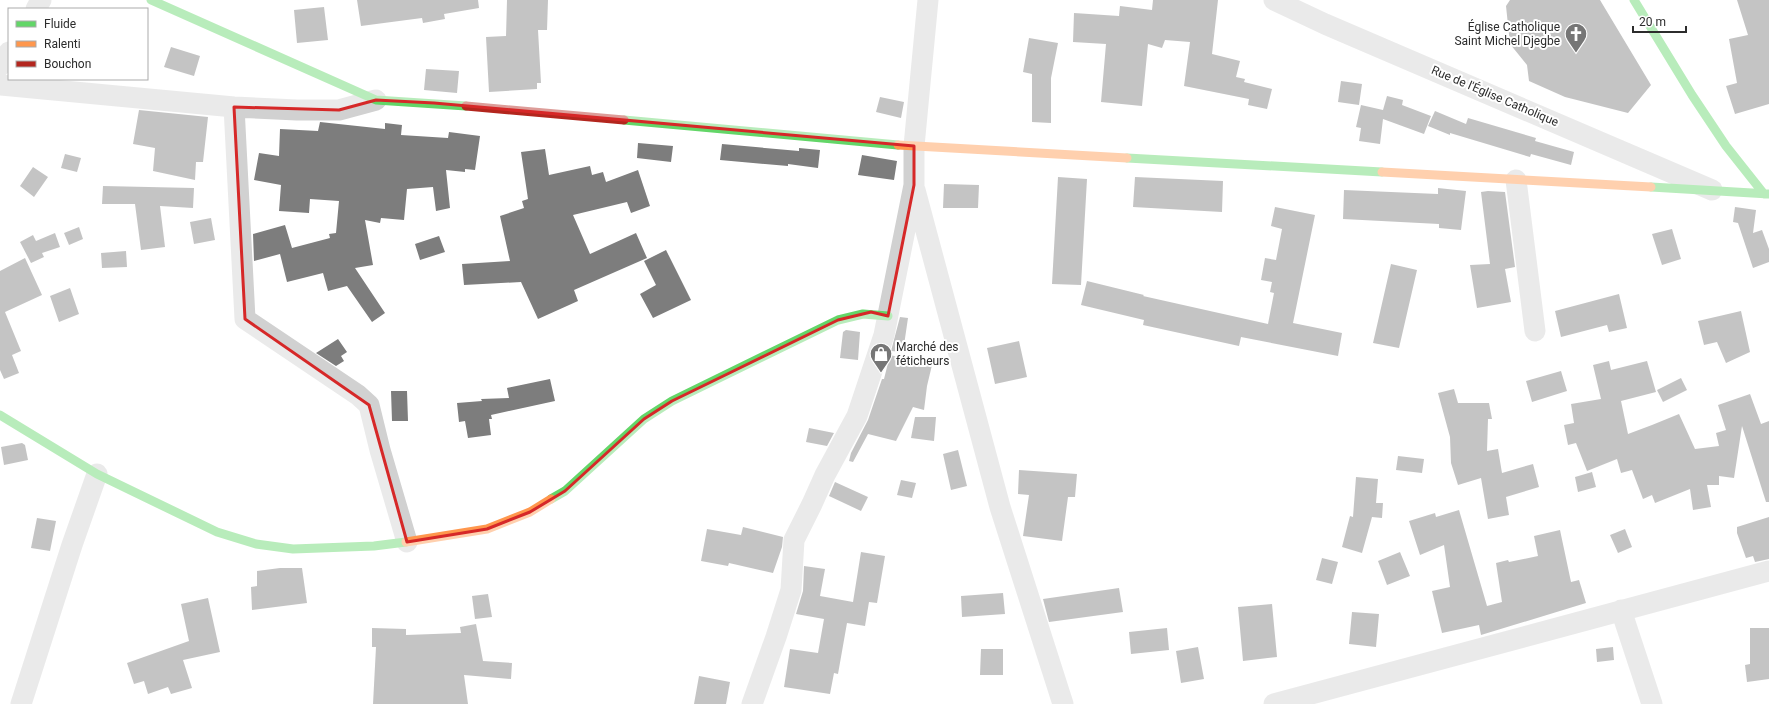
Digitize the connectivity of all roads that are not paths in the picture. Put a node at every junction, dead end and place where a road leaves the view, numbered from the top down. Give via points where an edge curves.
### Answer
1 (151, 0) edge
2 (928, 0) edge
3 (1274, 0) edge
4 (1634, 0) edge
5 (8, 54) edge
6 (0, 66) edge
7 (0, 85) edge
8 (376, 100) junction
9 (234, 107) junction
10 (914, 146) junction
11 (1516, 180) junction
12 (914, 185) junction
13 (1717, 192) junction
14 (1767, 198) edge
15 (888, 316) junction
16 (1535, 331) dead end
17 (0, 415) edge
18 (97, 474) junction
19 (407, 542) junction
20 (1769, 571) edge
21 (1621, 610) junction
22 (20, 704) edge
23 (752, 704) edge
24 (1064, 704) edge
25 (1274, 704) edge
26 (1652, 704) edge

1 - 8 street
2 - 10 street
3 - 13 street, Rue de l'Église Catholique
4 - 14 street via 1726,146
5 - 6 street
7 - 9 street
8 - 9 street via 339,110
8 - 10 street
9 - 19 street via 245,319 369,405
10 - 11 street
10 - 12 street
11 - 13 street
11 - 16 street
12 - 15 street
12 - 24 street via 1000,507
13 - 14 street
15 - 19 street via 871,312 838,320 672,401 644,419 565,492 530,512 487,529
15 - 23 street via 857,416 794,540 791,590
17 - 18 street
18 - 19 street via 217,532 256,544 293,549
18 - 22 street
20 - 21 street
21 - 25 street
21 - 26 street

